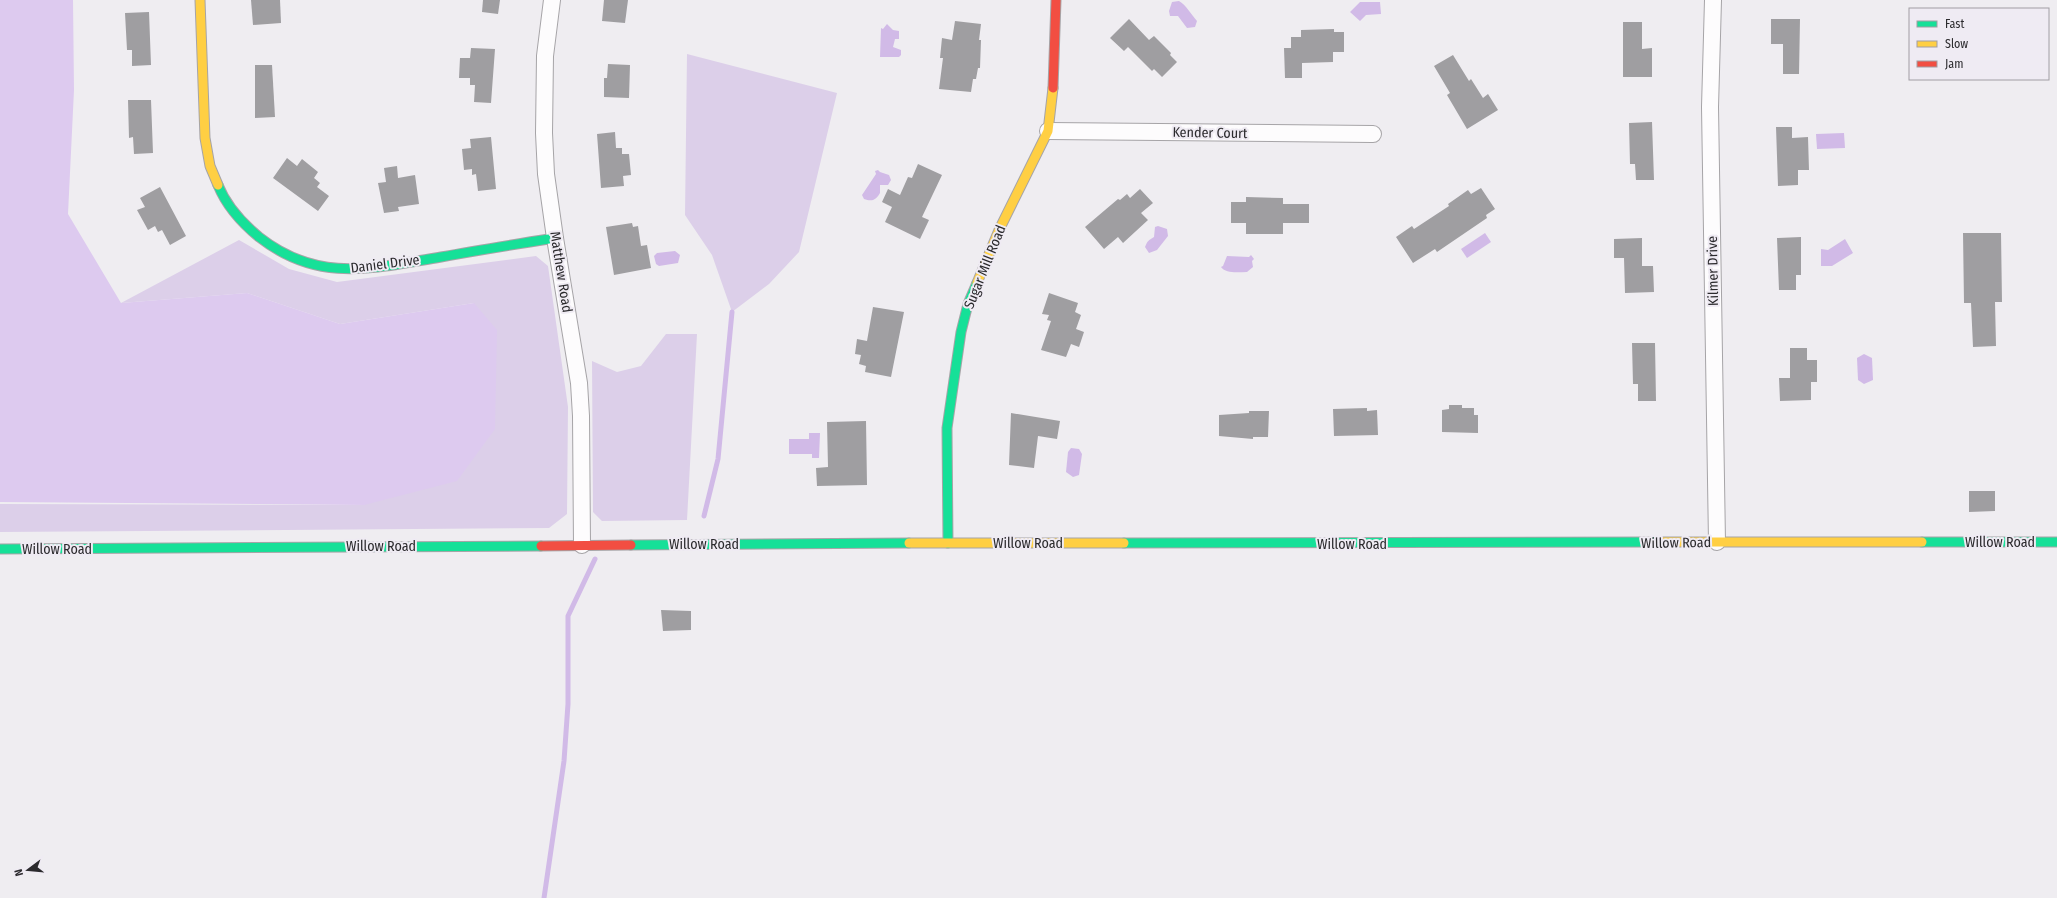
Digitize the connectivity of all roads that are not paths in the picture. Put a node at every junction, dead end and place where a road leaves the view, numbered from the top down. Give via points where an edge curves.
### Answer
1 (200, 0) edge
2 (552, 0) edge
3 (1056, 0) edge
4 (1714, 0) edge
5 (1048, 131) junction
6 (1373, 134) dead end
7 (555, 238) junction
8 (1717, 542) junction
9 (2057, 542) edge
10 (948, 543) junction
11 (582, 545) junction
12 (0, 549) edge

1 - 7 street, Daniel Drive via 204,126 212,172 224,197 238,216 273,248 318,266 366,269
2 - 7 street, Matthew Road via 545,56 544,133 546,174
3 - 5 street, Sugar Mill Road via 1054,82
4 - 8 street, Kilmer Drive via 1710,107
5 - 6 street, Kender Court
5 - 10 street, Sugar Mill Road via 999,230 968,304 961,332 947,428
7 - 11 street, Matthew Road via 579,383
8 - 9 street, Willow Road
8 - 10 street, Willow Road
10 - 11 street, Willow Road
11 - 12 street, Willow Road

